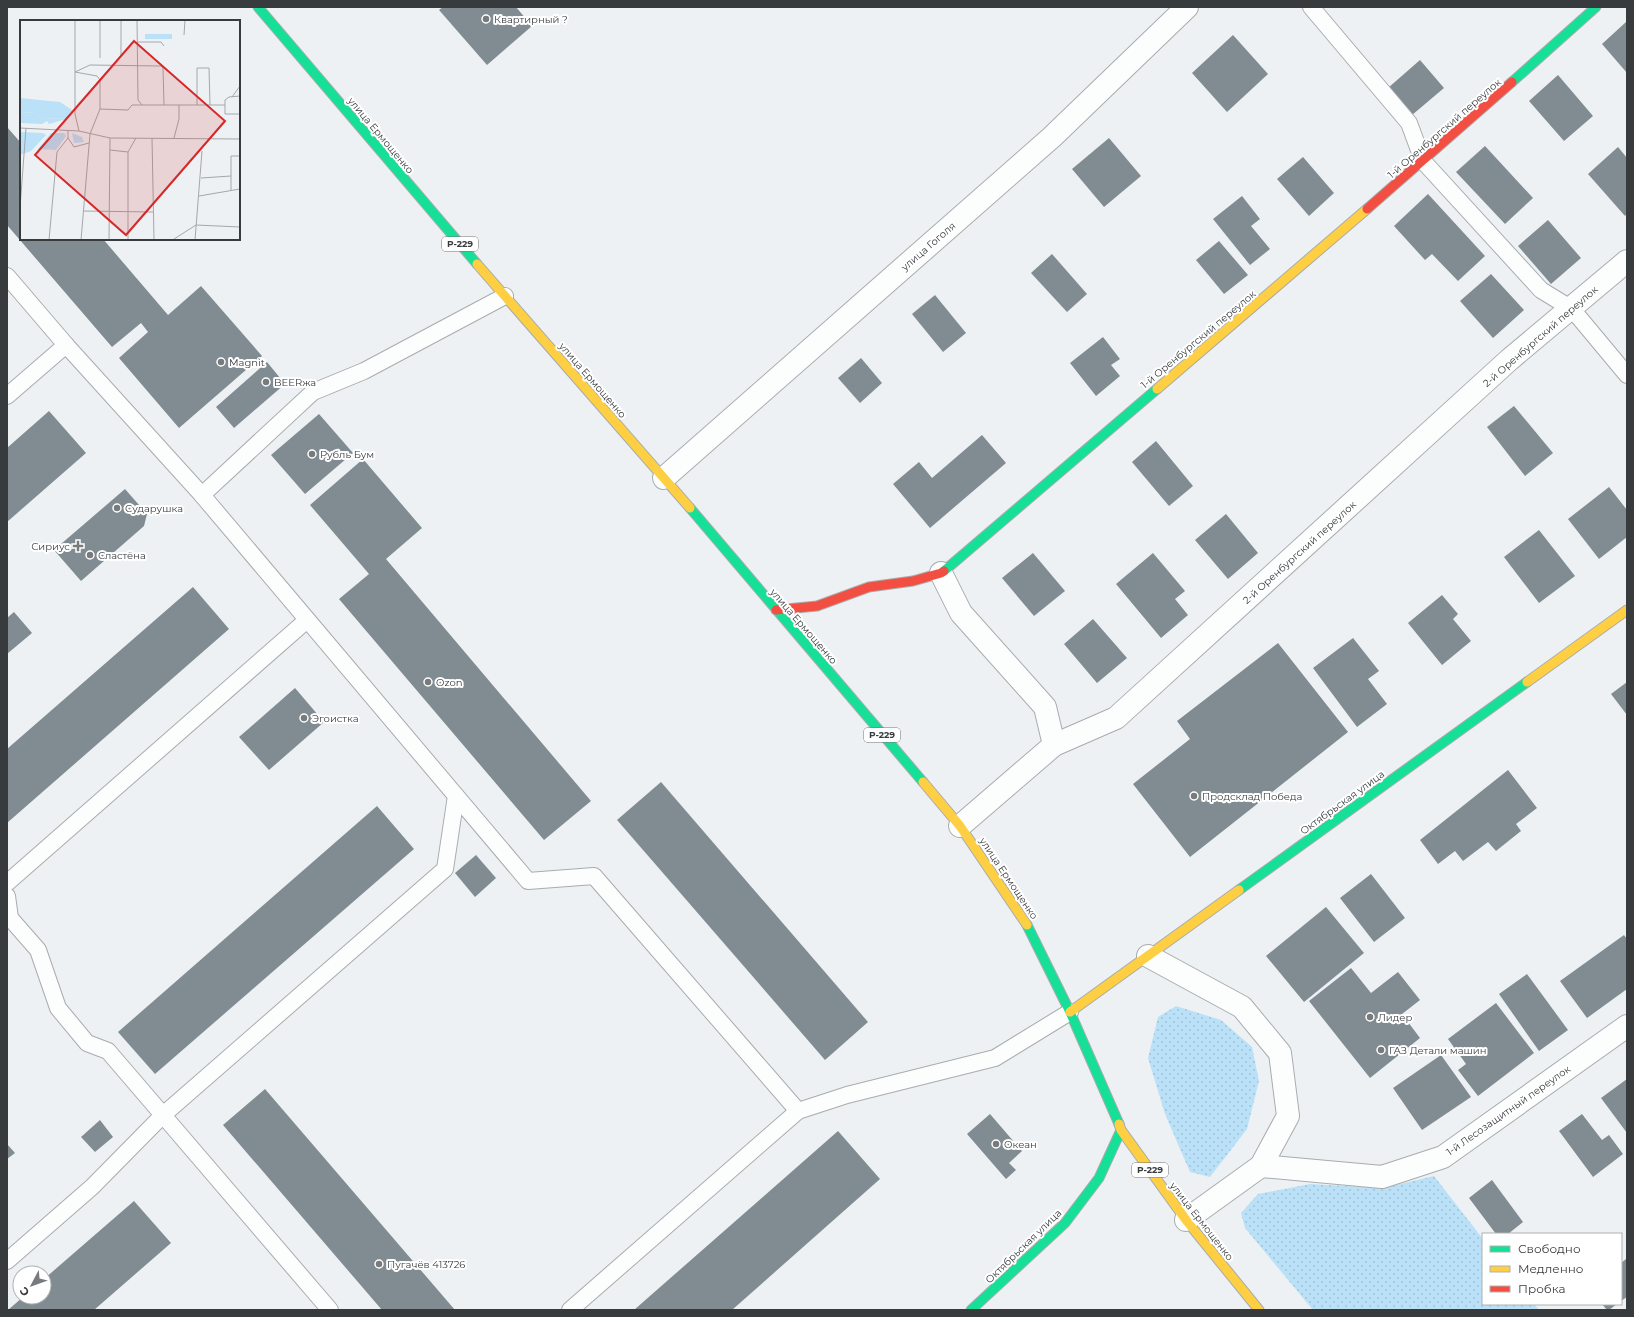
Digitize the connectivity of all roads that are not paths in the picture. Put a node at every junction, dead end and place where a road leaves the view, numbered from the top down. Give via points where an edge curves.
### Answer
1 (258, 7) edge
2 (1187, 7) edge
3 (1310, 7) edge
4 (1596, 7) edge
5 (1423, 161) junction
6 (1627, 261) edge
7 (7, 276) edge
8 (505, 296) junction
9 (1572, 309) junction
10 (66, 345) junction
11 (1627, 375) edge
12 (7, 396) edge
13 (664, 478) junction
14 (202, 495) junction
15 (941, 573) junction
16 (776, 610) junction
17 (1627, 610) edge
18 (307, 620) junction
19 (1054, 745) junction
20 (456, 796) junction
21 (960, 826) junction
22 (7, 883) edge
23 (7, 896) edge
24 (1148, 956) junction
25 (1070, 1012) junction
26 (1627, 1026) edge
27 (798, 1111) junction
28 (163, 1115) junction
29 (1121, 1130) junction
30 (1261, 1166) junction
31 (1186, 1220) junction
32 (7, 1261) edge
33 (330, 1310) edge
34 (570, 1310) edge
35 (971, 1310) edge
36 (1259, 1310) edge

1 - 8 main road, улица Ермощенко / Р-229
2 - 13 street, улица Гоголя via 1052,137
3 - 5 lane via 1409,123
4 - 5 main road, 1-й Оренбургский переулок
5 - 9 lane via 1540,290
5 - 15 main road, 1-й Оренбургский переулок
6 - 9 street, 2-й Оренбургский переулок
7 - 10 lane
8 - 13 main road, улица Ермощенко / Р-229
8 - 14 lane via 364,371 313,392
9 - 11 lane
9 - 19 street, 2-й Оренбургский переулок via 1509,360 1116,718
10 - 12 lane
10 - 14 lane
13 - 16 main road, улица Ермощенко / Р-229
14 - 18 lane
15 - 16 main road, 1-й Оренбургский переулок via 913,581 869,587 817,606
15 - 19 street via 961,613 1045,707
16 - 21 main road, улица Ермощенко / Р-229
17 - 24 main road, Октябрьская улица
18 - 20 lane
18 - 22 lane
19 - 21 street, 2-й Оренбургский переулок
20 - 27 lane via 528,881 594,876
20 - 28 lane via 445,869
21 - 25 main road, улица Ермощенко / Р-229 via 1030,929
23 - 28 lane via 10,918 38,950 58,1008 87,1043 108,1051
24 - 25 main road, Октябрьская улица
24 - 30 street via 1242,1007 1280,1053 1288,1116
25 - 27 lane via 995,1058 847,1095
25 - 29 main road, улица Ермощенко / Р-229
26 - 30 street, 1-й Лесозащитный переулок via 1443,1157 1382,1177
27 - 34 lane
28 - 32 lane via 92,1187
28 - 33 lane
29 - 31 main road, улица Ермощенко / Р-229
29 - 35 main road, Октябрьская улица via 1099,1178 1064,1223
30 - 31 street
31 - 36 main road, улица Ермощенко / Р-229

